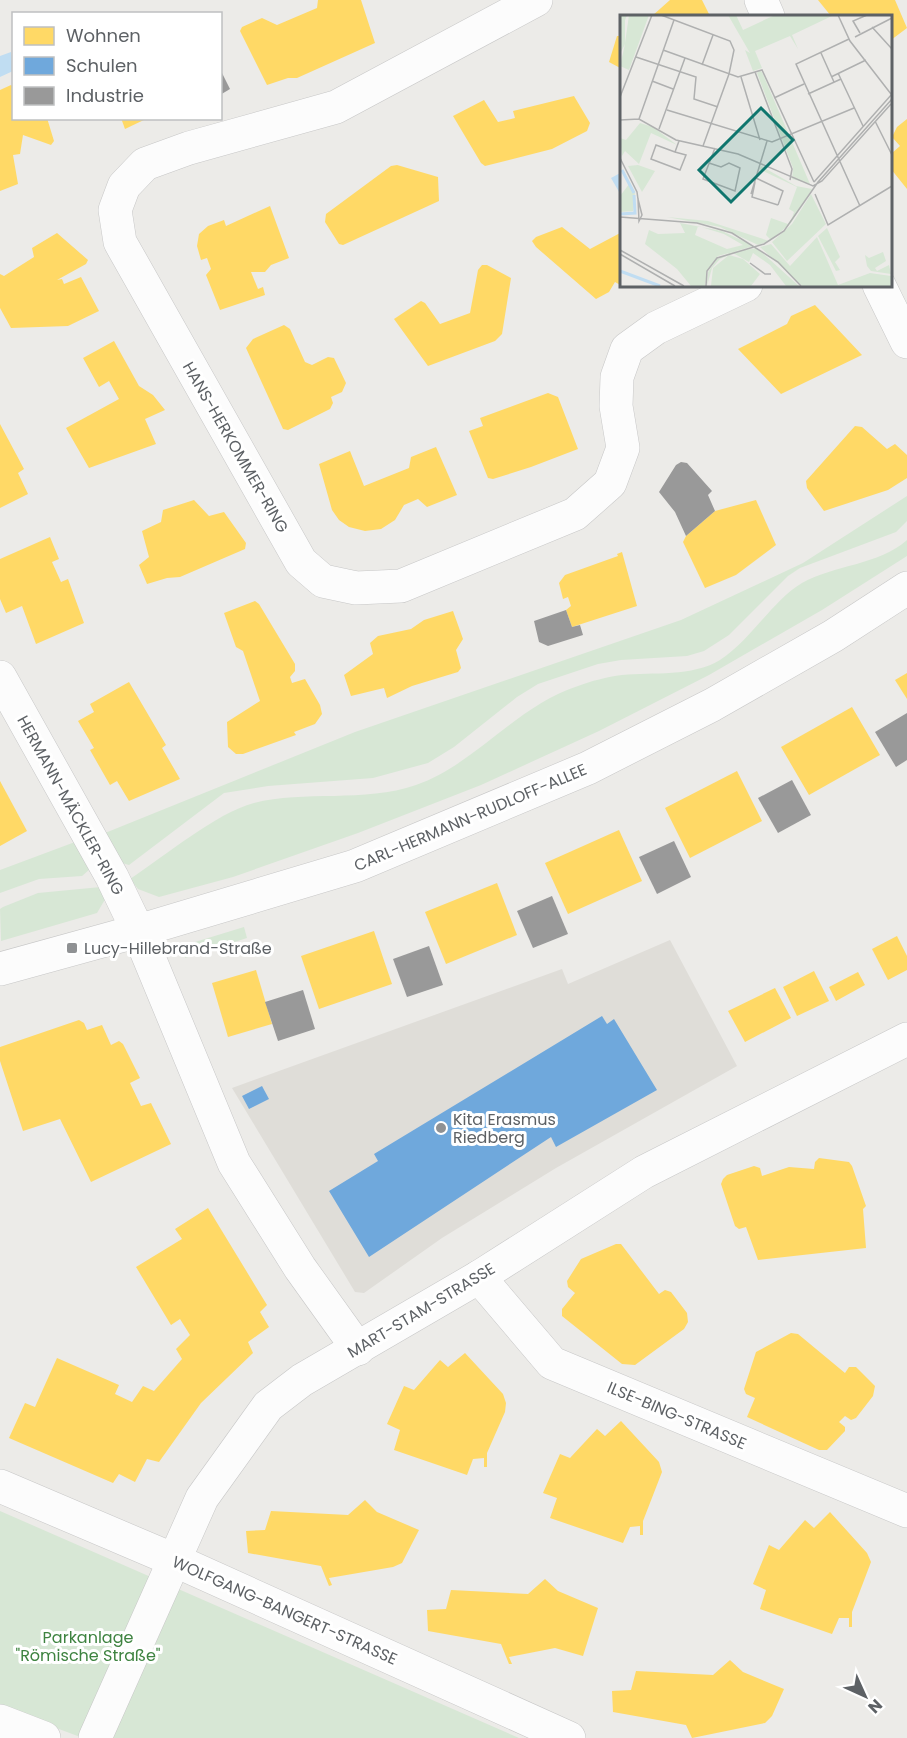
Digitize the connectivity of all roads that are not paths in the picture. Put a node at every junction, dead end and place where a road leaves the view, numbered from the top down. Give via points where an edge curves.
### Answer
1 (536, 0) edge
2 (761, 0) edge
3 (768, 15) edge
4 (744, 286) edge
5 (879, 286) edge
6 (907, 342) edge
7 (907, 588) edge
8 (1, 679) edge
9 (138, 931) junction
10 (0, 969) edge
11 (907, 1039) edge
12 (479, 1277) junction
13 (358, 1349) junction
14 (0, 1486) edge
15 (907, 1511) edge
16 (174, 1560) junction
17 (0, 1721) edge
18 (44, 1738) edge
19 (95, 1738) edge
20 (569, 1738) edge

1 - 4 street, HANS-HERKOMMER-RING via 336,107 145,164 124,186 115,210 120,242 301,562 323,581 356,588 401,586 575,514 610,483 623,448 616,406 617,377 627,349 656,328
2 - 3 street
5 - 6 street
7 - 9 street, CARL-HERMANN-RUDLOFF-ALLEE via 833,636 722,699 588,768 354,866
8 - 9 street, HERMANN-MÄCKLER-RING
9 - 10 street, CARL-HERMANN-RUDLOFF-ALLEE
9 - 13 street via 234,1163 300,1268
11 - 12 street, MART-STAM-STRASSE via 644,1172
12 - 13 street, MART-STAM-STRASSE
12 - 15 street, ILSE-BING-STRASSE via 552,1363
13 - 16 street, MART-STAM-STRASSE via 302,1380 268,1406 202,1498
14 - 16 street, WOLFGANG-BANGERT-STRASSE
16 - 19 street, MART-STAM-STRASSE
16 - 20 street, WOLFGANG-BANGERT-STRASSE
17 - 18 street

